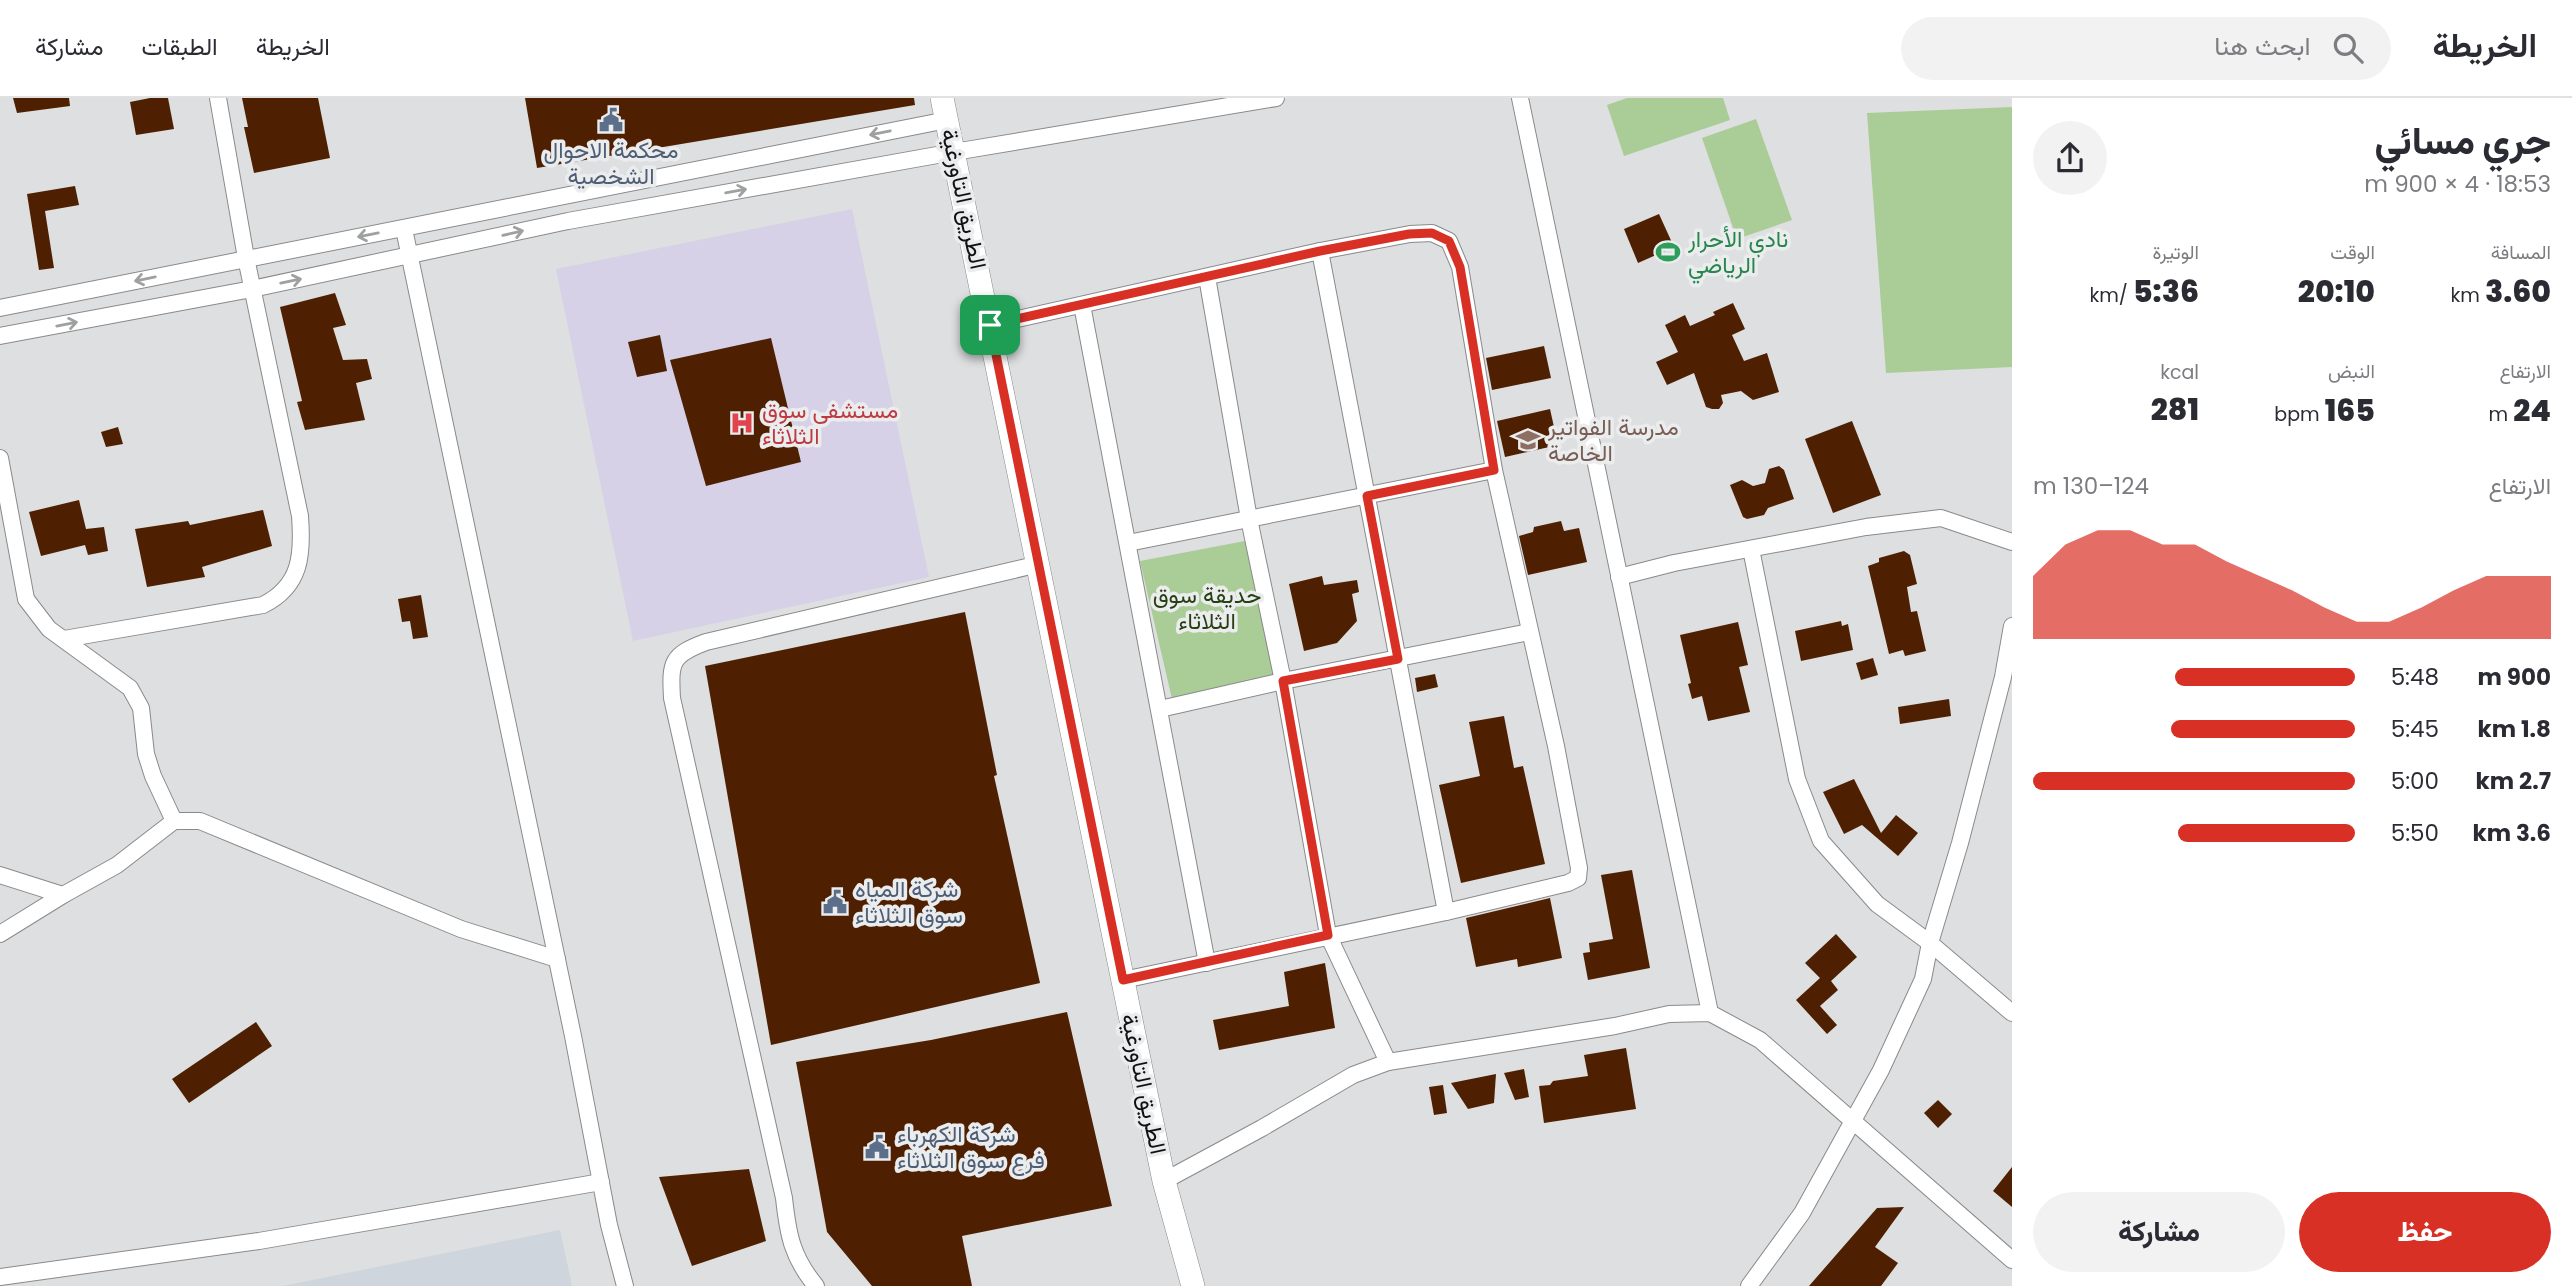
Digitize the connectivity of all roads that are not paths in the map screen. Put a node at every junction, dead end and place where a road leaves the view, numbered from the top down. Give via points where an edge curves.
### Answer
1 (218, 98) edge
2 (1276, 98) edge
3 (1520, 98) edge
4 (1256, 100) edge
5 (945, 109) edge
6 (954, 152) junction
7 (404, 229) junction
8 (1320, 251) junction
9 (410, 256) junction
10 (246, 258) junction
11 (1207, 277) junction
12 (253, 289) junction
13 (1082, 305) junction
14 (0, 308) edge
15 (990, 325) junction
16 (0, 336) edge
17 (0, 458) edge
18 (1494, 470) junction
19 (1367, 496) junction
20 (1249, 519) junction
21 (2012, 542) edge
22 (1128, 543) junction
23 (1751, 549) junction
24 (1039, 564) junction
25 (1619, 576) junction
26 (2012, 627) edge
27 (1529, 632) junction
28 (64, 639) junction
29 (1398, 659) junction
30 (2008, 676) edge
31 (1283, 681) junction
32 (1160, 709) junction
33 (174, 821) junction
34 (0, 875) edge
35 (63, 895) junction
36 (1446, 912) junction
37 (0, 934) edge
38 (1328, 935) junction
39 (1930, 943) junction
40 (557, 959) junction
41 (1206, 963) junction
42 (1123, 980) junction
43 (1710, 1013) junction
44 (2012, 1013) edge
45 (1388, 1062) junction
46 (1852, 1121) junction
47 (1164, 1181) junction
48 (601, 1182) junction
49 (2012, 1261) edge
50 (0, 1277) edge
51 (625, 1286) edge
52 (816, 1286) edge
53 (1194, 1286) edge
54 (1749, 1286) edge

1 - 10 street
2 - 4 street
3 - 25 street
4 - 6 street
5 - 6 street, الطريق التاورغية
5 -> 7 street
9 -> 6 street via 568,221
6 - 15 street, الطريق التاورغية
7 - 9 street
7 -> 10 street
8 - 11 street
8 - 18 street via 1409,234 1432,233 1449,241 1460,267
8 - 19 street
12 -> 9 street
9 - 40 street
10 - 12 street
10 -> 14 street
11 - 13 street
11 - 20 street
16 -> 12 street
12 - 28 street via 300,516 302,544 288,587 263,606
13 - 15 street
13 - 22 street
15 - 24 street, الطريق التاورغية
17 - 28 street via 26,599 48,629
18 - 19 street
18 - 27 street
19 - 20 street
19 - 29 street
20 - 22 street
20 - 31 street
21 - 23 street via 1941,518
22 - 32 street
23 - 25 street
23 - 39 street via 1797,779 1821,841 1877,904
24 - 42 street, الطريق التاورغية
24 - 52 street via 706,642 684,650 675,661 672,698 788,1233 801,1268
25 - 43 street
26 - 30 street
27 - 29 street
27 - 36 street via 1556,746 1578,878
28 - 33 street via 130,688 141,708 153,776
29 - 31 street
29 - 36 street
30 - 39 street
31 - 32 street
31 - 38 street
32 - 41 street
33 - 35 street via 117,865
33 - 40 street via 200,821 461,929
34 - 35 street
35 - 37 street
36 - 38 street
38 - 41 street
38 - 45 street
39 - 44 street
39 - 46 street via 1923,979
40 - 48 street
41 - 42 street
42 - 47 street, الطريق التاورغية
43 - 45 street via 1669,1014
43 - 46 street via 1760,1040
45 - 47 street via 1353,1075
46 - 49 street
46 - 54 street via 1802,1213
47 - 53 street, الطريق التاورغية
48 - 50 street via 259,1241
48 - 51 street

